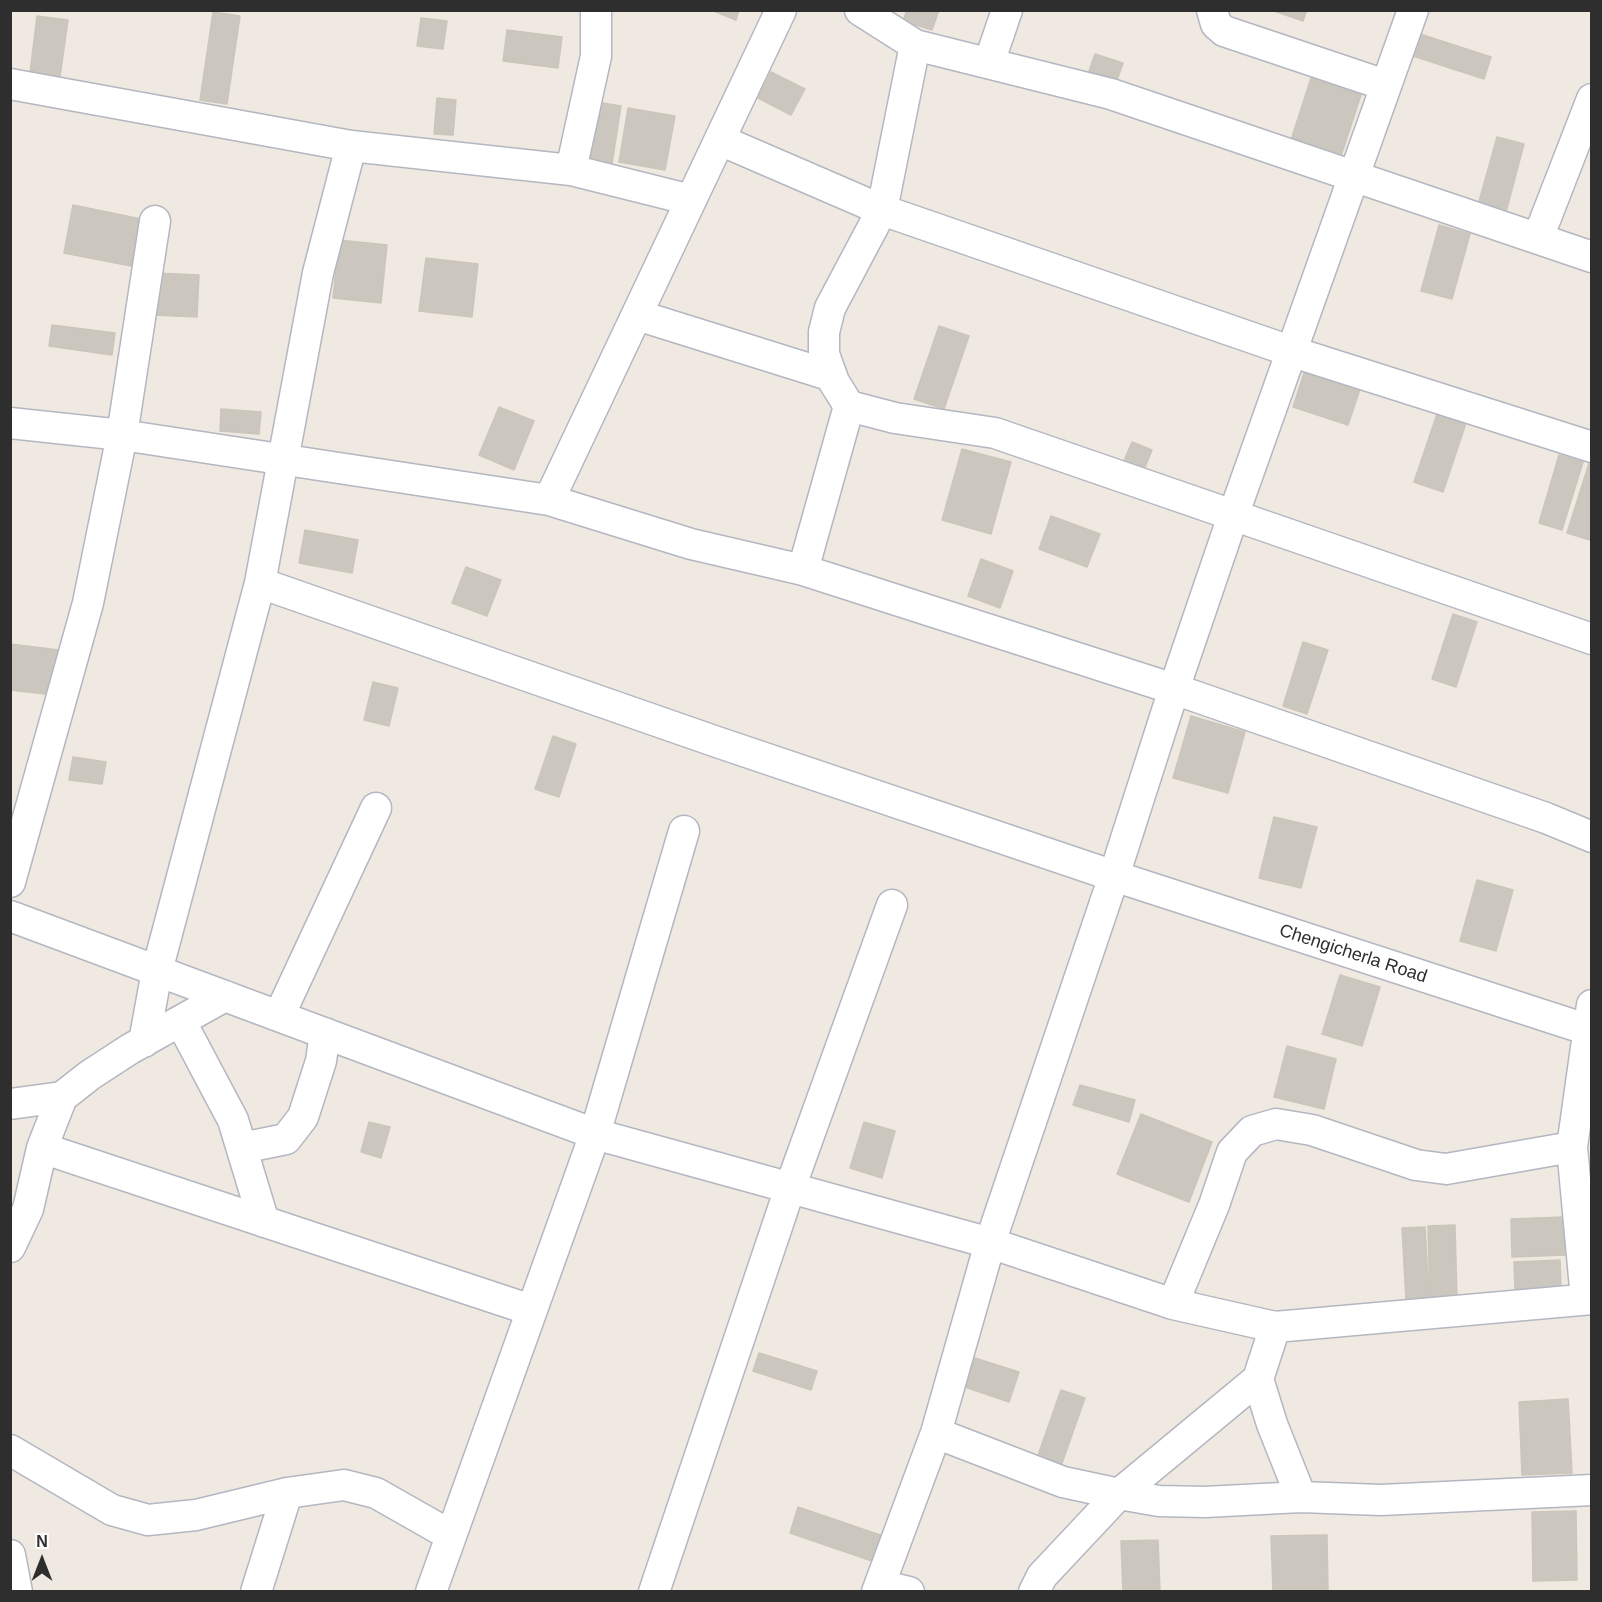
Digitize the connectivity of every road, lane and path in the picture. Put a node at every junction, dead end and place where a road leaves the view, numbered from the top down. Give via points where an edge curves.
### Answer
1 (596, 10) edge
2 (781, 10) edge
3 (860, 10) edge
4 (1007, 10) edge
5 (1212, 10) edge
6 (1413, 10) edge
7 (915, 45) junction
8 (989, 63) junction
9 (10, 84) edge
10 (1385, 85) junction
11 (1592, 99) edge
12 (720, 140) junction
13 (351, 146) junction
14 (571, 170) junction
15 (1355, 175) junction
16 (691, 200) junction
17 (882, 210) junction
18 (155, 221) dead end
19 (1538, 238) junction
20 (1592, 257) edge
21 (637, 315) junction
22 (1293, 352) junction
23 (832, 376) junction
24 (849, 406) junction
25 (10, 423) edge
26 (122, 435) junction
27 (1592, 447) edge
28 (283, 459) junction
29 (549, 500) junction
30 (1233, 516) junction
31 (804, 570) junction
32 (260, 583) junction
33 (1592, 639) edge
34 (1174, 689) junction
35 (376, 808) dead end
36 (684, 831) dead end
37 (1592, 837) edge
38 (1114, 876) junction
39 (10, 882) edge
40 (892, 905) dead end
41 (10, 916) edge
42 (157, 971) junction
43 (225, 996) junction
44 (279, 1016) junction
45 (181, 1022) junction
46 (1590, 1022) edge
47 (325, 1033) junction
48 (144, 1042) junction
49 (62, 1097) junction
50 (10, 1104) edge
51 (595, 1134) junction
52 (1572, 1147) junction
53 (42, 1148) junction
54 (242, 1148) junction
55 (790, 1188) junction
56 (264, 1222) junction
57 (990, 1243) junction
58 (10, 1247) edge
59 (1589, 1299) edge
60 (1173, 1304) junction
61 (531, 1310) junction
62 (1275, 1328) junction
63 (1258, 1379) junction
64 (936, 1433) junction
65 (10, 1450) edge
66 (1592, 1491) edge
67 (287, 1493) junction
68 (1119, 1494) junction
69 (1301, 1497) junction
70 (450, 1535) junction
71 (10, 1556) edge
72 (879, 1588) edge
73 (17, 1592) edge
74 (256, 1592) edge
75 (431, 1592) edge
76 (654, 1592) edge
77 (909, 1592) edge
78 (1034, 1592) edge

1 - 14 street via 596,56
2 - 12 street
3 - 7 street
4 - 8 street
5 - 10 street via 1216,24 1224,31
6 - 10 street
7 - 8 street
7 - 17 street
8 - 15 street via 1111,94
9 - 13 street
10 - 15 street
11 - 19 street
12 - 16 street
12 - 17 street
13 - 14 street
13 - 28 street via 318,273
14 - 16 street
15 - 19 street
15 - 22 street
16 - 21 street
17 - 22 street
17 - 23 street via 830,308 824,354
18 - 26 street
19 - 20 street
21 - 23 street
21 - 29 street
22 - 27 street
22 - 30 street
23 - 24 street
24 - 30 street via 896,418 994,433
24 - 31 street
25 - 26 street
26 - 28 street
26 - 39 street via 88,603
28 - 29 street
28 - 32 street
29 - 31 street via 691,544
30 - 33 street
30 - 34 street
31 - 34 street
32 - 38 street, Chengicherla Road
32 - 42 street
34 - 37 street
34 - 38 street
35 - 44 street
36 - 51 street
38 - 46 street, Chengicherla Road
38 - 57 street
40 - 55 street
41 - 42 street
42 - 43 street
42 - 48 street
43 - 44 street
43 - 45 street
44 - 47 street
45 - 48 street
45 - 54 street via 233,1120
46 - 52 street
47 - 51 street
47 - 54 street via 321,1061 303,1117 286,1139
48 - 49 street
49 - 50 street
49 - 53 street
51 - 55 street
51 - 61 street
52 - 59 street
52 - 60 street via 1446,1169 1416,1165 1312,1130 1276,1124 1252,1131 1232,1152 1215,1205
53 - 56 street
53 - 58 street via 28,1209
54 - 56 street
55 - 57 street
55 - 76 street
56 - 61 street
57 - 60 street
57 - 64 street
59 - 62 street
60 - 62 street
61 - 70 street
62 - 63 street
63 - 68 street
63 - 69 street
64 - 68 street via 1063,1482
64 - 72 street
65 - 67 street via 112,1510 148,1520 196,1515
66 - 69 street via 1381,1500
67 - 70 street via 344,1485 376,1493
67 - 74 street
68 - 69 street via 1159,1501 1205,1502
68 - 78 street via 1042,1576
70 - 75 street
71 - 73 street
72 - 77 street

